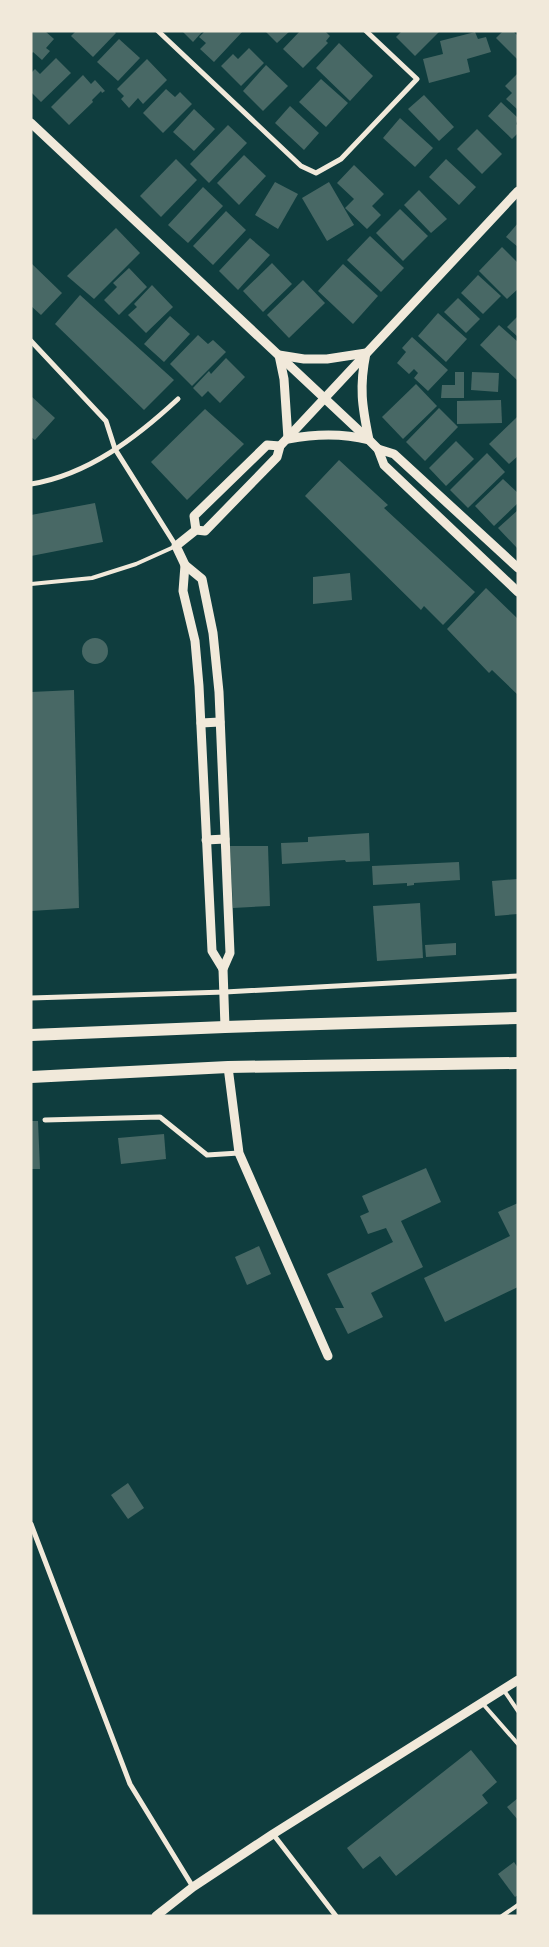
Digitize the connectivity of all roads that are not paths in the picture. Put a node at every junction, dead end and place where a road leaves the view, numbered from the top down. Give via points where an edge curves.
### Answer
1 (158, 31) edge
2 (366, 31) edge
3 (31, 123) edge
4 (518, 191) edge
5 (32, 344) edge
6 (366, 353) junction
7 (279, 355) junction
8 (325, 398) junction
9 (178, 399) dead end
10 (288, 439) junction
11 (369, 440) junction
12 (280, 446) junction
13 (116, 449) junction
14 (378, 450) junction
15 (248, 464) junction
16 (260, 476) junction
17 (31, 484) edge
18 (196, 530) junction
19 (176, 546) junction
20 (185, 565) junction
21 (518, 568) edge
22 (31, 584) edge
23 (518, 592) edge
24 (220, 722) junction
25 (201, 723) junction
26 (225, 838) junction
27 (206, 840) junction
28 (228, 902) junction
29 (210, 903) junction
30 (223, 969) junction
31 (518, 976) edge
32 (225, 992) junction
33 (31, 998) edge
34 (518, 1018) edge
35 (225, 1027) junction
36 (31, 1035) edge
37 (518, 1063) edge
38 (228, 1066) junction
39 (31, 1077) edge
40 (45, 1120) dead end
41 (239, 1153) junction
42 (328, 1356) dead end
43 (31, 1524) edge
44 (518, 1680) edge
45 (503, 1689) junction
46 (482, 1702) junction
47 (518, 1711) edge
48 (518, 1744) edge
49 (273, 1834) junction
50 (193, 1887) junction
51 (518, 1905) edge
52 (156, 1916) edge
53 (336, 1916) edge
54 (502, 1916) edge

1 - 2 street via 301,166 316,173 341,159 417,78
3 - 7 street
4 - 6 street
5 - 13 street via 106,421
6 - 7 street via 327,359
6 - 8 street
6 - 11 street via 361,376 361,402
7 - 8 street
7 - 10 street
8 - 10 street
8 - 11 street
9 - 13 street via 145,429
10 - 11 street via 314,435 354,436
10 - 12 street
11 - 14 street
12 - 15 street via 267,445
12 - 16 street via 277,457
13 - 17 street via 75,472
13 - 19 street
14 - 21 street via 394,454
14 - 23 street via 384,465
15 - 16 street
15 - 18 street via 194,516
16 - 18 street via 205,531
18 - 19 street
19 - 20 street
19 - 22 lane via 136,564 92,578
20 - 24 street via 202,580 213,633
20 - 25 street via 183,591 195,641
24 - 25 street
24 - 26 street
25 - 27 street
26 - 27 street
26 - 28 street
27 - 29 street
28 - 29 street
28 - 30 street via 230,953
29 - 30 street via 212,951
30 - 32 street
31 - 32 street
32 - 33 street
32 - 35 street
34 - 35 main road
35 - 36 main road
37 - 38 main road
38 - 39 main road
38 - 41 street
40 - 41 street via 160,1117 208,1155
41 - 42 street
43 - 50 street via 130,1784
44 - 45 street
45 - 46 street
45 - 47 lane
46 - 48 lane
46 - 49 street
49 - 50 street
49 - 53 street
50 - 52 street
51 - 54 lane

